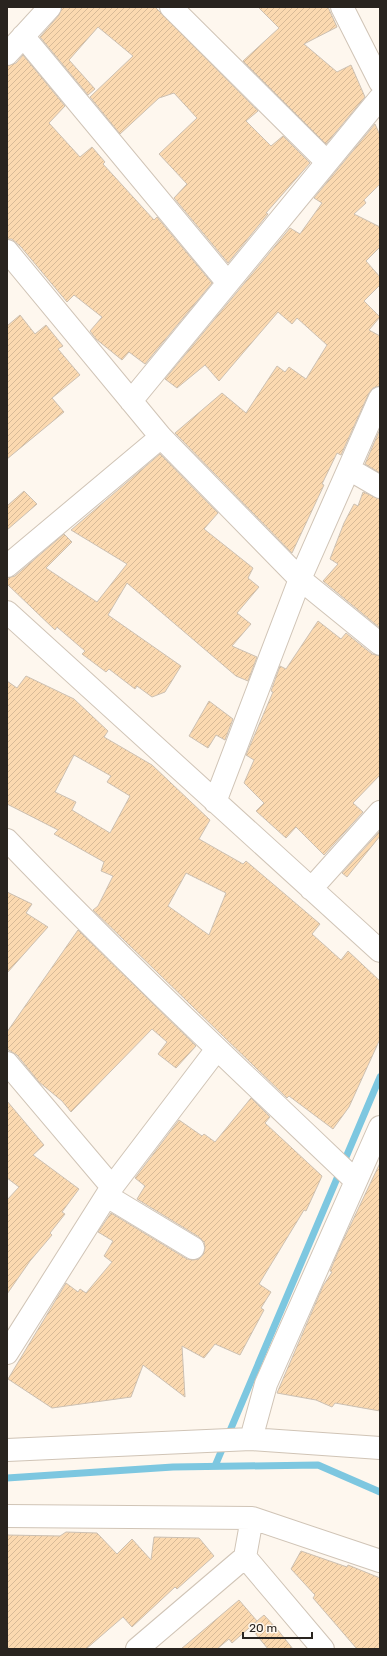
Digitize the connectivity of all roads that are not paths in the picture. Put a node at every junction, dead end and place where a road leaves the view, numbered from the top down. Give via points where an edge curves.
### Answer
1 (50, 7) edge
2 (172, 7) edge
3 (342, 7) edge
4 (23, 36) junction
5 (7, 54) edge
6 (380, 82) edge
7 (380, 98) edge
8 (327, 162) junction
9 (7, 251) edge
10 (228, 283) junction
11 (380, 398) edge
12 (131, 401) junction
13 (160, 437) junction
14 (348, 469) junction
15 (380, 487) edge
16 (7, 566) edge
17 (300, 579) junction
18 (7, 612) edge
19 (380, 644) edge
20 (216, 802) junction
21 (380, 812) edge
22 (7, 840) edge
23 (311, 889) junction
24 (380, 951) edge
25 (217, 1049) junction
26 (7, 1063) edge
27 (380, 1127) edge
28 (356, 1181) junction
29 (109, 1192) junction
30 (193, 1248) dead end
31 (7, 1353) edge
32 (251, 1439) junction
33 (380, 1448) edge
34 (7, 1450) edge
35 (7, 1516) edge
36 (252, 1518) junction
37 (245, 1557) junction
38 (380, 1561) edge
39 (137, 1649) edge
40 (323, 1649) edge

1 - 4 street
2 - 8 street
3 - 6 street
4 - 5 street
4 - 10 street
7 - 8 street
8 - 10 street
9 - 12 street
10 - 12 street
11 - 14 street
12 - 13 street
13 - 16 street
13 - 17 street
14 - 15 street
14 - 17 street
17 - 19 street
17 - 20 street
18 - 20 street
20 - 23 street
21 - 23 street
22 - 25 street
23 - 24 street
25 - 28 street
25 - 29 street
26 - 29 street
27 - 28 street
28 - 32 street via 266,1384
29 - 30 street
29 - 31 street
32 - 33 street
32 - 34 street
35 - 36 street
36 - 37 street
36 - 38 street
37 - 39 street
37 - 40 street

